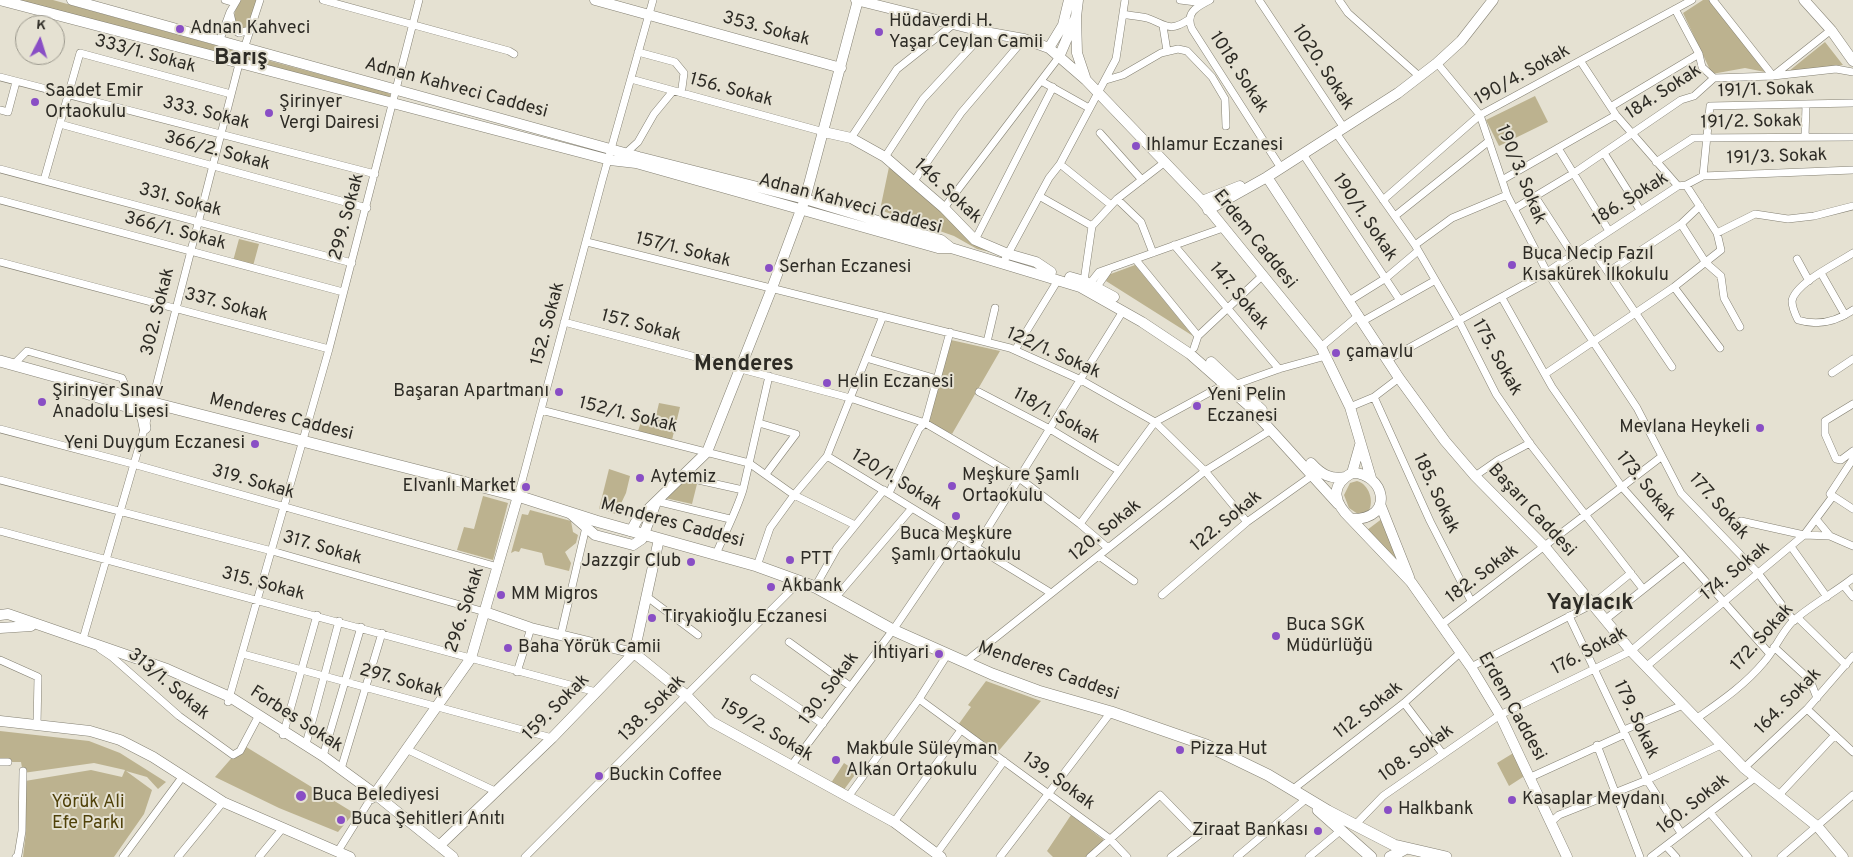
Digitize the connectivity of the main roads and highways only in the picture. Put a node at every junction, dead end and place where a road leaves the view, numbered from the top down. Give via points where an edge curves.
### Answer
1 (0, 0) edge
2 (72, 0) edge
3 (595, 0) edge
4 (858, 0) edge
5 (1069, 0) edge
6 (1078, 0) edge
7 (1493, 0) edge
8 (1804, 0) edge
9 (1076, 17) junction
10 (1049, 48) junction
11 (1059, 56) junction
12 (1853, 61) edge
13 (841, 68) junction
14 (1086, 80) junction
15 (824, 132) junction
16 (625, 157) junction
17 (1267, 177) junction
18 (1202, 200) junction
19 (803, 204) junction
20 (1208, 210) junction
21 (1006, 260) junction
22 (1089, 287) junction
23 (0, 361) edge
24 (37, 371) junction
25 (144, 428) road end
26 (1360, 445) junction
27 (1349, 475) junction
28 (1372, 478) junction
29 (518, 496) junction
30 (656, 501) junction
31 (1338, 504) junction
32 (1380, 504) junction
33 (571, 514) junction
34 (1351, 519) junction
35 (631, 531) junction
36 (644, 534) junction
37 (660, 539) junction
38 (1411, 582) junction
39 (486, 612) junction
40 (3, 613) edge
41 (41, 626) junction
42 (0, 628) edge
43 (634, 653) junction
44 (229, 699) junction
45 (0, 721) edge
46 (283, 732) junction
47 (372, 798) junction
48 (1306, 799) junction
49 (1372, 833) junction
50 (439, 846) junction
51 (1362, 848) junction
52 (1395, 851) edge
53 (336, 854) edge
54 (939, 855) edge
55 (350, 857) edge
56 (453, 857) edge
57 (1371, 857) edge
58 (1446, 857) edge
59 (1567, 857) edge
60 (1843, 857) edge

1 - 16 main road, Adnan Kahveci Caddesi via 610,160
2 - 16 main road, Adnan Kahveci Caddesi via 612,148
3 - 13 main road, 353. Sokak
4 - 10 main road, Erdem Caddesi via 1024,39
4 - 13 main road
5 - 10 main road via 1063,25
6 - 9 main road
7 - 17 main road via 1461,41 1437,63
8 - 12 main road
9 - 11 main road
9 - 14 main road via 1077,53
10 - 11 main road, Erdem Caddesi
11 - 14 main road, Erdem Caddesi
13 - 15 main road
14 - 18 main road, Erdem Caddesi
15 - 19 main road
15 - 21 main road, 146. Sokak via 851,138 885,157 944,208 975,240
16 - 19 main road, Adnan Kahveci Caddesi
17 - 18 main road
17 - 20 main road
17 - 60 main road, Başarı Caddesi via 1399,378 1445,441 1545,547 1631,651 1648,665 1696,719 1744,768 1818,827
18 - 20 main road, Erdem Caddesi
19 - 21 main road, Adnan Kahveci Caddesi via 938,248
19 - 30 main road via 707,452
20 - 26 main road, Erdem Caddesi via 1323,352 1350,407
21 - 22 main road via 1058,280
21 - 22 main road, 146. Sokak via 1036,262 1051,272
22 - 27 main road via 1146,316 1194,348 1237,384 1320,473 1337,478
22 - 31 main road via 1190,354 1225,384
23 - 24 main road, Menderes Caddesi
24 - 25 main road via 43,380 138,410
24 - 29 main road, Menderes Caddesi
26 - 27 main road
26 - 28 main road, Erdem Caddesi
27 - 28 main road via 1359,473
27 - 31 main road via 1337,489
28 - 32 main road
29 - 33 main road, Menderes Caddesi
29 - 39 main road, 296. Sokak
30 - 35 main road
30 - 36 main road
31 - 34 main road
32 - 34 main road via 1376,514 1370,518
32 - 38 main road, Erdem Caddesi
33 - 35 main road, Menderes Caddesi
33 - 36 main road via 595,535 633,544
34 - 38 main road, Erdem Caddesi
35 - 36 main road, Menderes Caddesi
36 - 37 main road, Menderes Caddesi
37 - 43 main road
37 - 48 main road, Menderes Caddesi via 757,566 815,587 946,655 1038,691 1206,745
38 - 59 main road, Erdem Caddesi via 1462,652 1500,714
39 - 43 main road, 317. Sokak via 531,628
39 - 47 main road, 296. Sokak via 471,658
40 - 41 main road, Forbes Sokak
41 - 42 main road
41 - 44 main road, Forbes Sokak via 167,669
43 - 50 main road, 159. Sokak via 552,738
43 - 54 main road, 159/2. Sokak via 687,696 712,722 894,822
44 - 46 main road, Forbes Sokak
44 - 46 main road, Forbes Sokak
45 - 53 main road via 90,731 120,740 222,802
46 - 47 main road, Forbes Sokak
46 - 47 main road, Forbes Sokak via 341,769
47 - 50 main road, Forbes Sokak
48 - 49 main road, Menderes Caddesi
48 - 51 main road, Menderes Caddesi
49 - 51 main road via 1364,838
49 - 52 main road, Menderes Caddesi
50 - 56 main road, Forbes Sokak
51 - 57 main road, Menderes Caddesi
52 - 58 main road, Menderes Caddesi
53 - 55 main road

